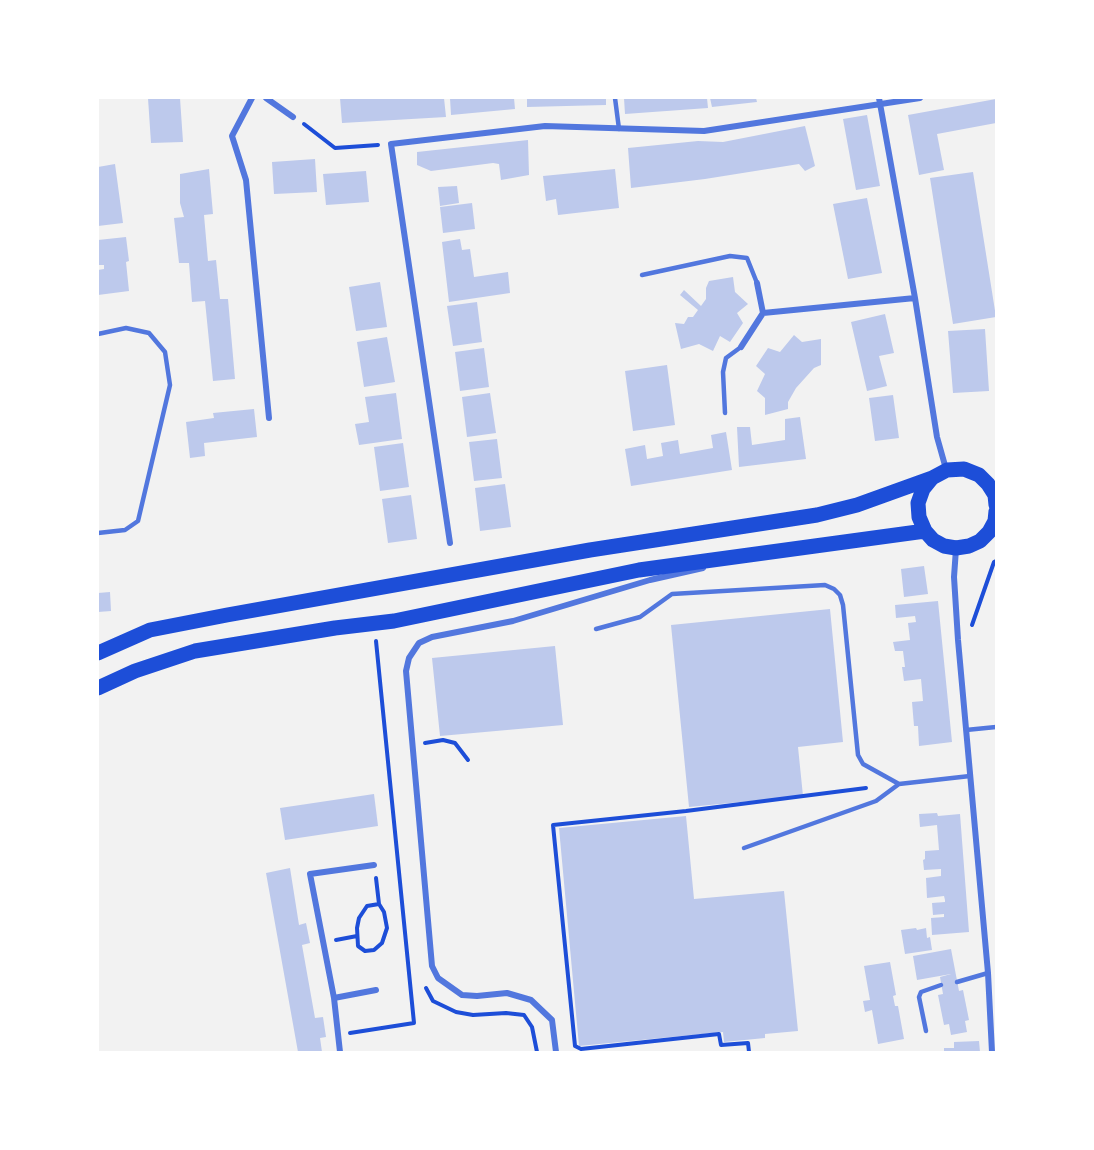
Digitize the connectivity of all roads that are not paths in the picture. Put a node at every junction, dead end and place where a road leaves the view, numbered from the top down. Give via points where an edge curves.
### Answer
1 (252, 98) edge
2 (266, 98) edge
3 (615, 98) edge
4 (920, 98) edge
5 (879, 101) edge
6 (293, 117) road end
7 (618, 129) junction
8 (642, 275) dead end
9 (757, 283) joint
10 (915, 298) junction
11 (763, 313) junction
12 (98, 334) edge
13 (741, 347) joint
14 (725, 413) dead end
15 (269, 418) dead end
16 (947, 470) junction
17 (979, 475) junction
18 (996, 477) edge
19 (932, 478) junction
20 (996, 505) edge
21 (996, 511) edge
22 (925, 531) junction
23 (993, 531) edge
24 (98, 533) edge
25 (450, 543) dead end
26 (956, 548) junction
27 (795, 549) junction
28 (596, 629) dead end
29 (98, 653) edge
30 (98, 688) edge
31 (996, 727) edge
32 (966, 730) junction
33 (970, 776) junction
34 (899, 784) junction
35 (744, 848) dead end
36 (374, 865) road end
37 (988, 973) junction
38 (996, 973) edge
39 (957, 982) dead end
40 (941, 985) dead end
41 (376, 990) dead end
42 (333, 998) junction
43 (926, 1031) dead end
44 (340, 1053) edge
45 (556, 1053) edge
46 (992, 1053) edge

1 - 15 street via 232,136 246,180
2 - 6 street
3 - 7 lane
4 - 5 street
5 - 7 street via 705,131
5 - 10 street
7 - 25 street via 545,126 391,144
8 - 9 lane via 730,256 747,258
9 - 11 street
10 - 11 street
10 - 16 street via 937,437
11 - 13 street
12 - 24 lane via 126,328 148,333 165,352 170,385 138,521 125,531
13 - 14 lane via 726,358
16 - 17 main road via 964,469
16 - 19 main road
17 - 18 main road
17 - 20 main road via 995,495
19 - 22 main road via 918,503
19 - 29 main road via 817,515 590,550 216,617 150,630
21 - 23 main road
22 - 26 main road via 939,543
22 - 27 main road
23 - 26 main road via 980,541
26 - 32 street via 954,577
27 - 30 main road via 639,570 394,621 195,651 135,670
27 - 45 street via 650,580 513,621 432,637 419,643 409,657 406,671 432,966 438,978 462,995 507,993 531,1000 552,1020
28 - 34 lane via 640,617 672,594 825,585 834,589 843,605 858,755 864,764
31 - 32 lane
32 - 33 street
33 - 34 lane
33 - 37 street
34 - 35 lane via 876,801
36 - 42 street via 310,874
37 - 38 street
37 - 39 lane
37 - 46 street
40 - 43 lane via 926,989 919,997
41 - 42 street
42 - 44 street

